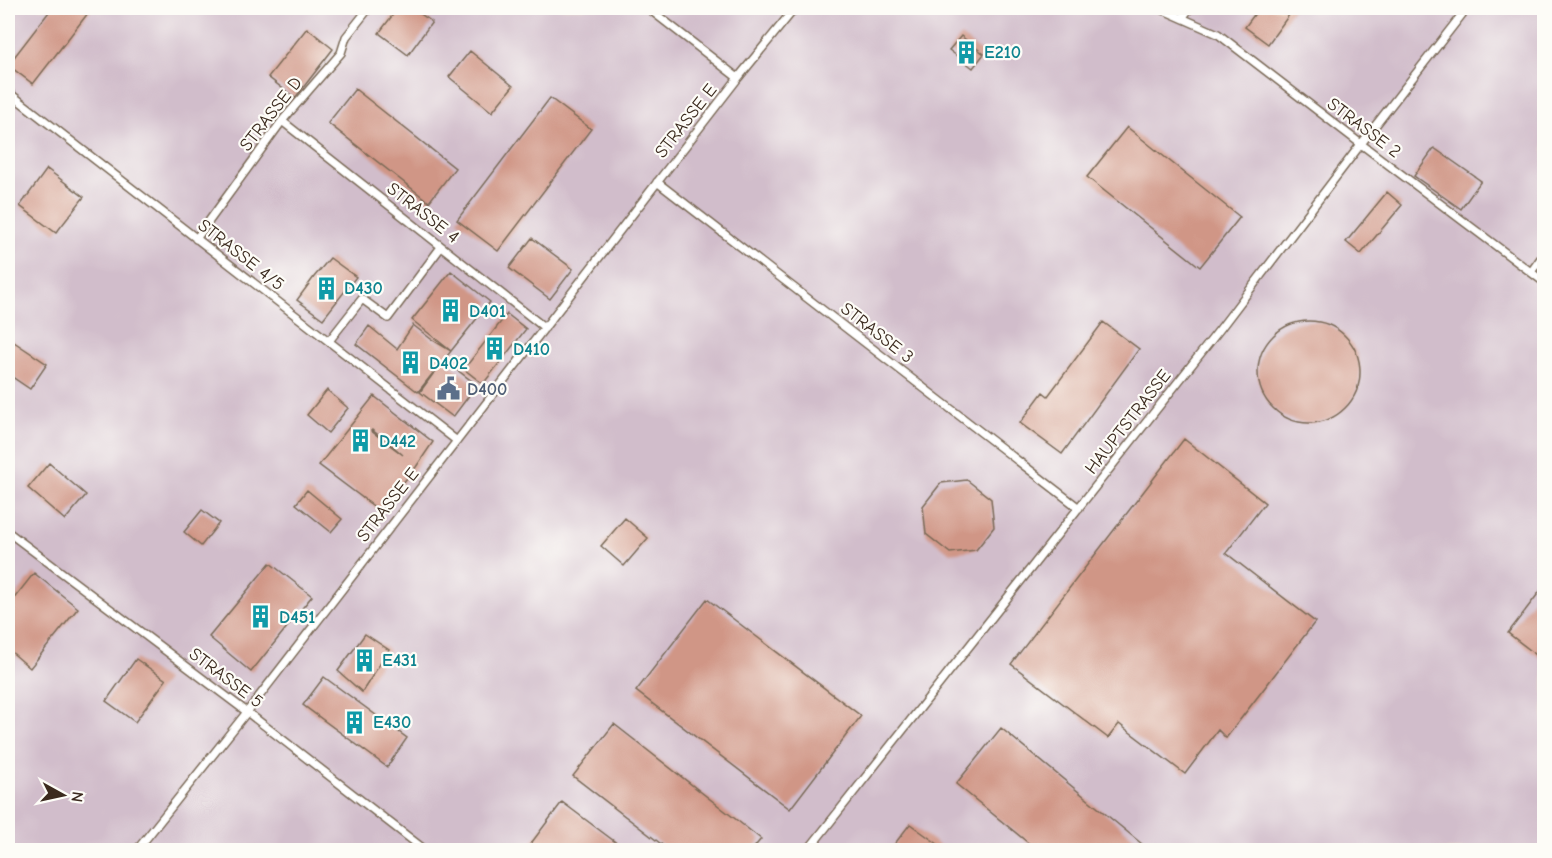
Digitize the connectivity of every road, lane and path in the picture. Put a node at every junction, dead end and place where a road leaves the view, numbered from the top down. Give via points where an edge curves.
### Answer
1 (369, 8) edge
2 (648, 8) edge
3 (795, 8) edge
4 (1159, 8) edge
5 (1190, 8) edge
6 (1467, 8) edge
7 (1182, 18) junction
8 (738, 78) junction
9 (8, 92) edge
10 (282, 121) junction
11 (1361, 144) junction
12 (657, 182) junction
13 (196, 238) junction
14 (441, 247) junction
15 (1545, 254) edge
16 (1531, 272) junction
17 (1545, 282) edge
18 (545, 328) junction
19 (329, 341) junction
20 (457, 441) junction
21 (1079, 508) junction
22 (8, 532) edge
23 (247, 712) junction
24 (137, 850) edge
25 (425, 850) edge
26 (808, 850) edge

1 - 10 lane, STRASSE D via 346,37 341,53
2 - 8 lane
3 - 8 lane, STRASSE E
4 - 7 lane, STRASSE 2
5 - 7 lane
6 - 11 lane, HAUPTSTRASSE
7 - 11 lane, STRASSE 2 via 1218,34
8 - 12 lane, STRASSE E
9 - 13 lane, STRASSE 4/5
10 - 13 lane, STRASSE D
10 - 14 lane, STRASSE 4
11 - 16 lane, STRASSE 2
11 - 21 lane, HAUPTSTRASSE
12 - 18 lane, STRASSE E
12 - 21 lane, STRASSE 3
13 - 19 lane, STRASSE 4/5
14 - 18 lane, STRASSE 4
14 - 19 lane via 388,318 362,299
15 - 16 lane
16 - 17 lane, STRASSE 2
18 - 20 lane, STRASSE E
19 - 20 lane, STRASSE 4/5
20 - 23 lane, STRASSE E
21 - 26 lane, HAUPTSTRASSE
22 - 23 lane, STRASSE 5
23 - 24 lane, STRASSE E
23 - 25 lane, STRASSE 5

